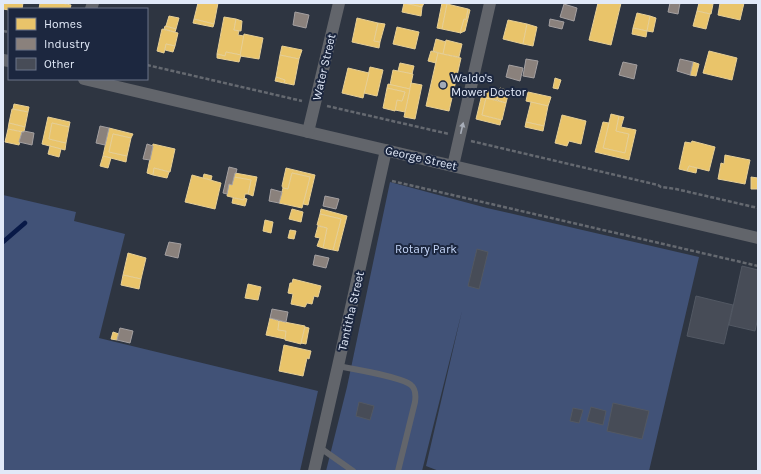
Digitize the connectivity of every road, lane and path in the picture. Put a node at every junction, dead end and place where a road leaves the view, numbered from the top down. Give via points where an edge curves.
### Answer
1 (339, 3) edge
2 (490, 3) edge
3 (88, 80) edge
4 (308, 132) junction
5 (386, 150) junction
6 (453, 166) junction
7 (380, 178) junction
8 (758, 238) edge
9 (758, 266) edge
10 (338, 366) junction
11 (319, 447) junction
12 (314, 471) edge
13 (353, 471) edge
14 (398, 471) edge

1 - 4 street, Water Street
6 -> 2 street
3 - 4 street, George Street
4 - 5 street, George Street
5 - 6 street, George Street
5 - 7 street, Tantitha Street
6 - 8 street, George Street
7 - 9 path
7 - 10 street, Tantitha Street
10 - 11 street, Tantitha Street
10 - 14 lane via 398,379 411,384 416,392
11 - 12 street, Tantitha Street
11 - 13 lane

